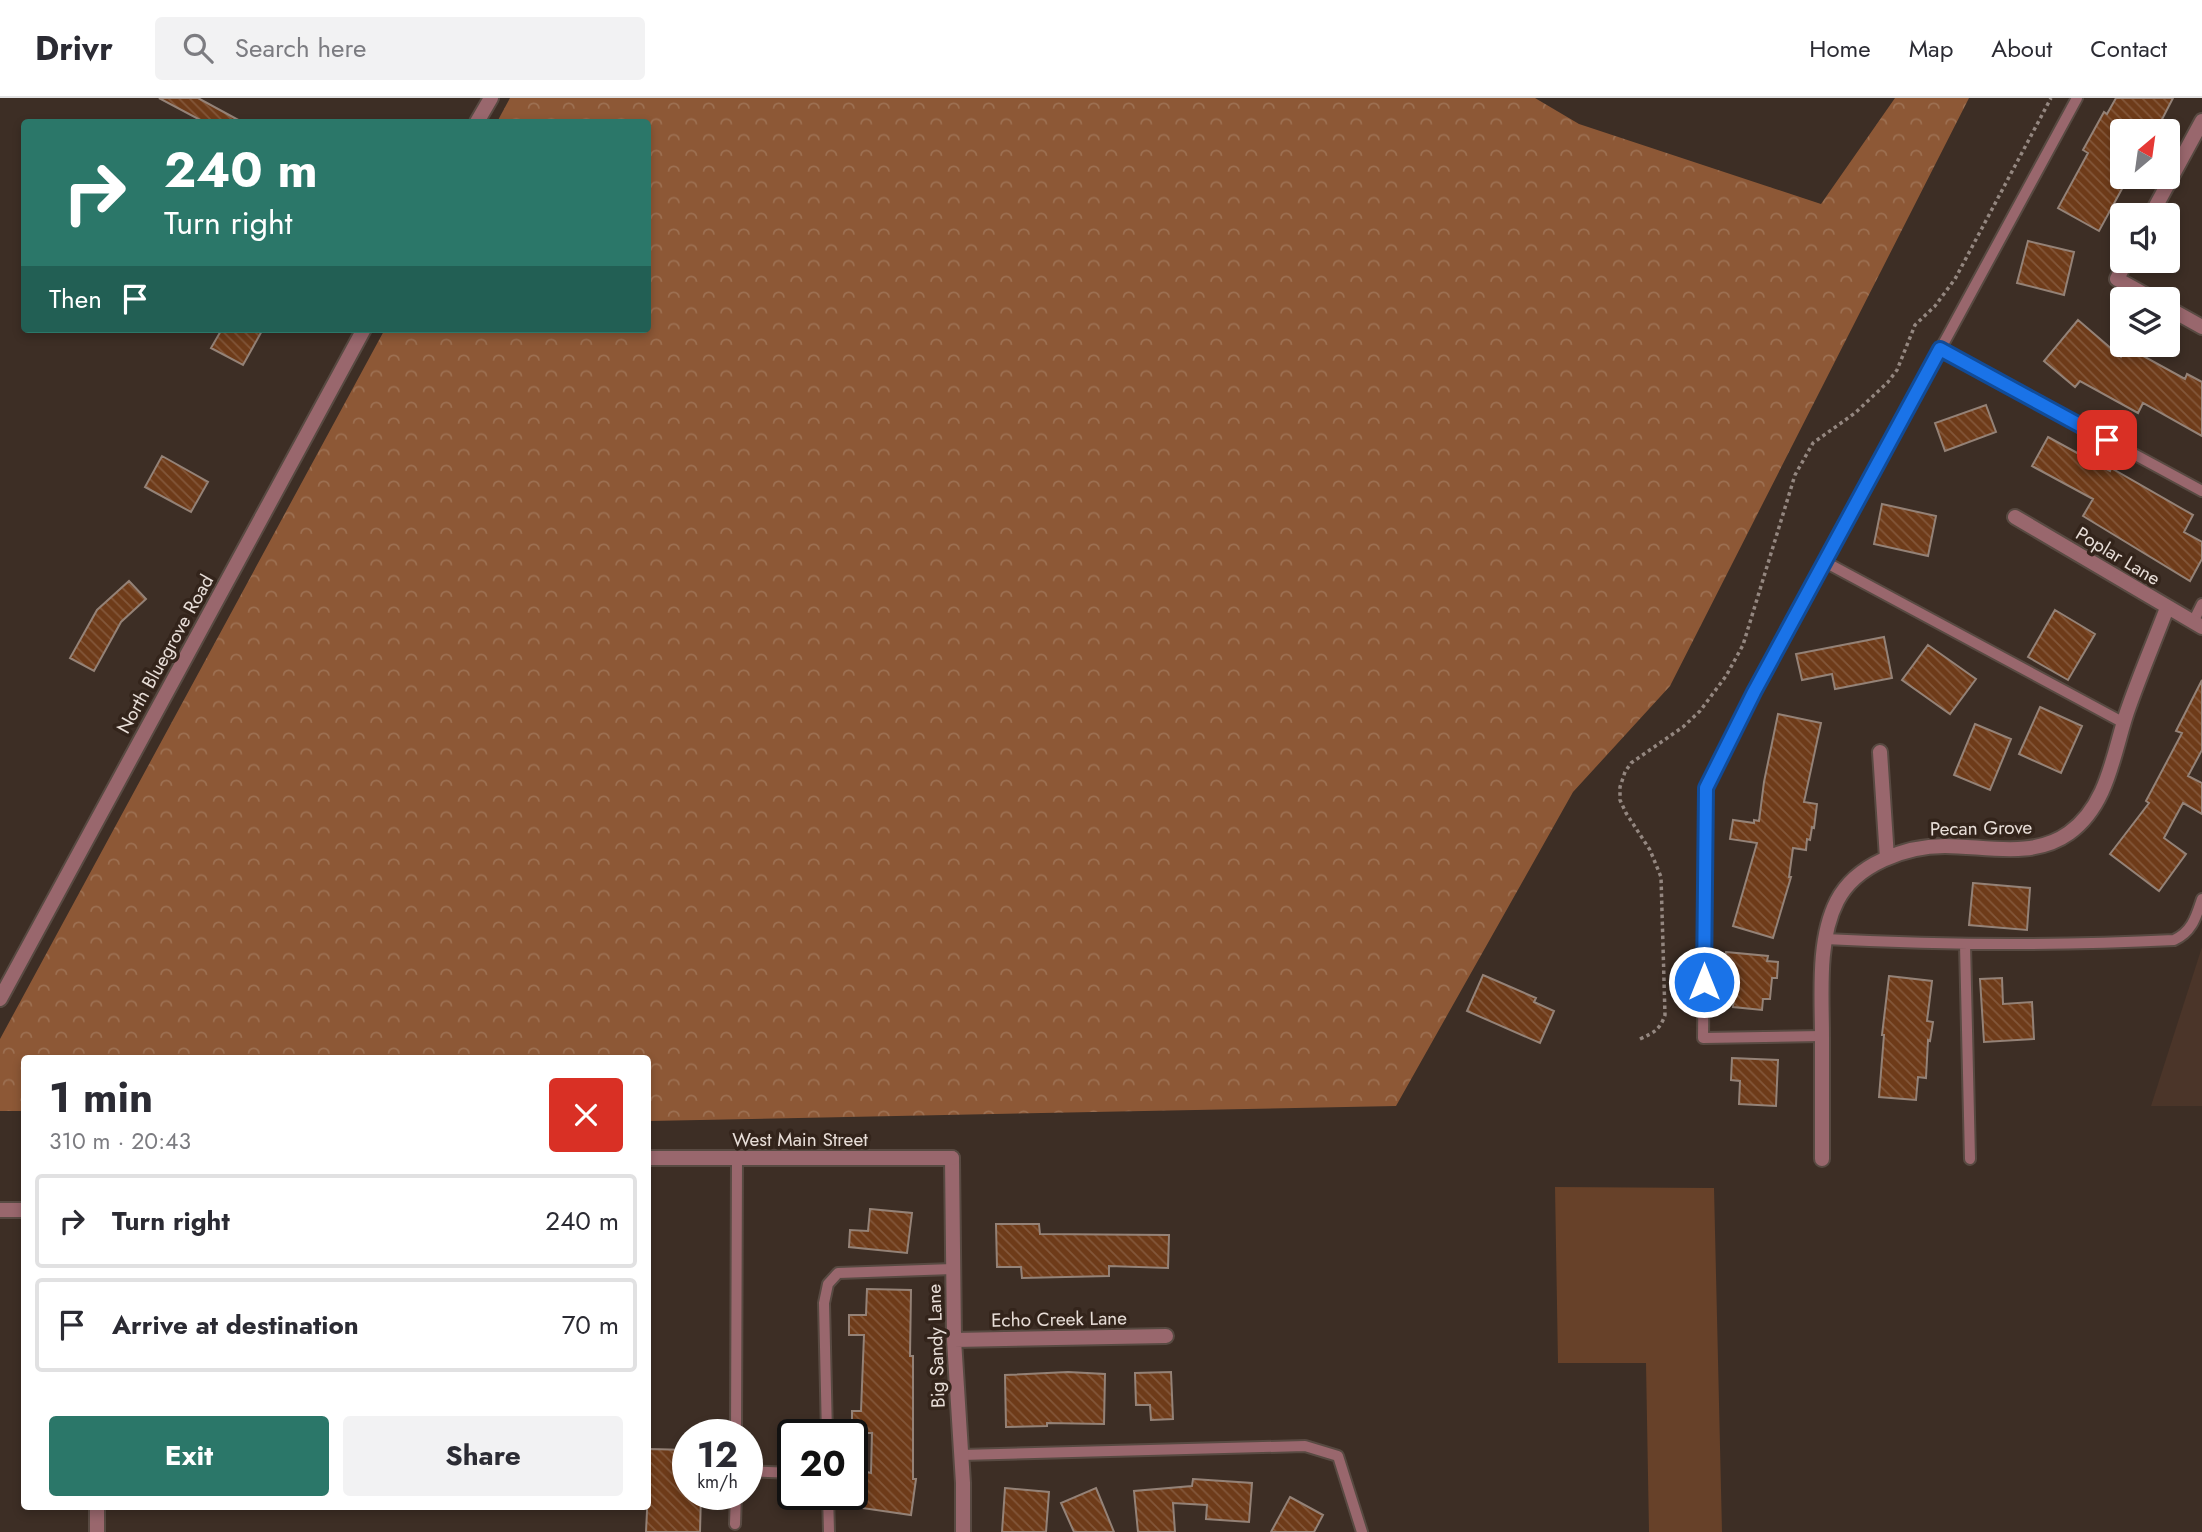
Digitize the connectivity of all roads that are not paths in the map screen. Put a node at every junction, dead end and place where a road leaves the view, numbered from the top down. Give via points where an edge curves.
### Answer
1 (491, 98) edge
2 (2077, 98) edge
3 (479, 119) edge
4 (2202, 121) edge
5 (2158, 203) edge
6 (2119, 273) edge
7 (2131, 287) edge
8 (2180, 315) edge
9 (2202, 327) edge
10 (362, 333) edge
11 (1940, 349) junction
12 (2202, 491) edge
13 (2015, 517) dead end
14 (1825, 562) junction
15 (2202, 604) edge
16 (2167, 608) junction
17 (2197, 625) edge
18 (2124, 723) junction
19 (1880, 752) dead end
20 (1887, 858) junction
21 (2202, 899) edge
22 (1825, 939) junction
23 (1965, 944) junction
24 (0, 999) edge
25 (1822, 1036) junction
26 (651, 1158) edge
27 (737, 1158) junction
28 (951, 1158) joint
29 (1822, 1159) dead end
30 (1970, 1159) dead end
31 (21, 1209) edge
32 (0, 1210) edge
33 (953, 1269) junction
34 (1166, 1336) dead end
35 (954, 1340) junction
36 (733, 1419) edge
37 (827, 1419) edge
38 (961, 1455) junction
39 (97, 1510) edge
40 (735, 1510) edge
41 (828, 1510) edge
42 (735, 1524) dead end
43 (97, 1532) edge
44 (829, 1532) edge
45 (963, 1532) edge
46 (1362, 1532) edge

1 - 3 street
2 - 11 lane
4 - 5 street
6 - 7 street via 2116,279
8 - 9 street
10 - 24 street, North Bluegrove Road
11 - 12 lane
11 - 14 lane
13 - 16 street, Poplar Lane
14 - 18 lane
14 - 25 lane via 1706,788 1703,1038
15 - 17 lane
16 - 17 street, Poplar Lane
16 - 18 street, Pecan Grove
18 - 20 street, Pecan Grove via 2104,789 2091,813 2068,833 2043,846 1916,848
19 - 20 street
20 - 22 street, Pecan Grove via 1857,875 1837,901
21 - 23 lane via 2192,926 2174,940
22 - 23 lane
22 - 25 street, Pecan Grove
23 - 30 lane
25 - 29 street, Pecan Grove
26 - 27 street, West Main Street
27 - 28 street, West Main Street
27 - 36 lane
28 - 33 street, Big Sandy Lane
31 - 32 street
33 - 35 street, Big Sandy Lane
33 - 37 lane via 838,1273 828,1284 824,1303
34 - 35 street, Echo Creek Lane
35 - 38 street, Big Sandy Lane
38 - 45 street, Big Sandy Lane
38 - 46 lane via 1305,1446 1338,1456
39 - 43 street
40 - 42 lane
41 - 44 lane

